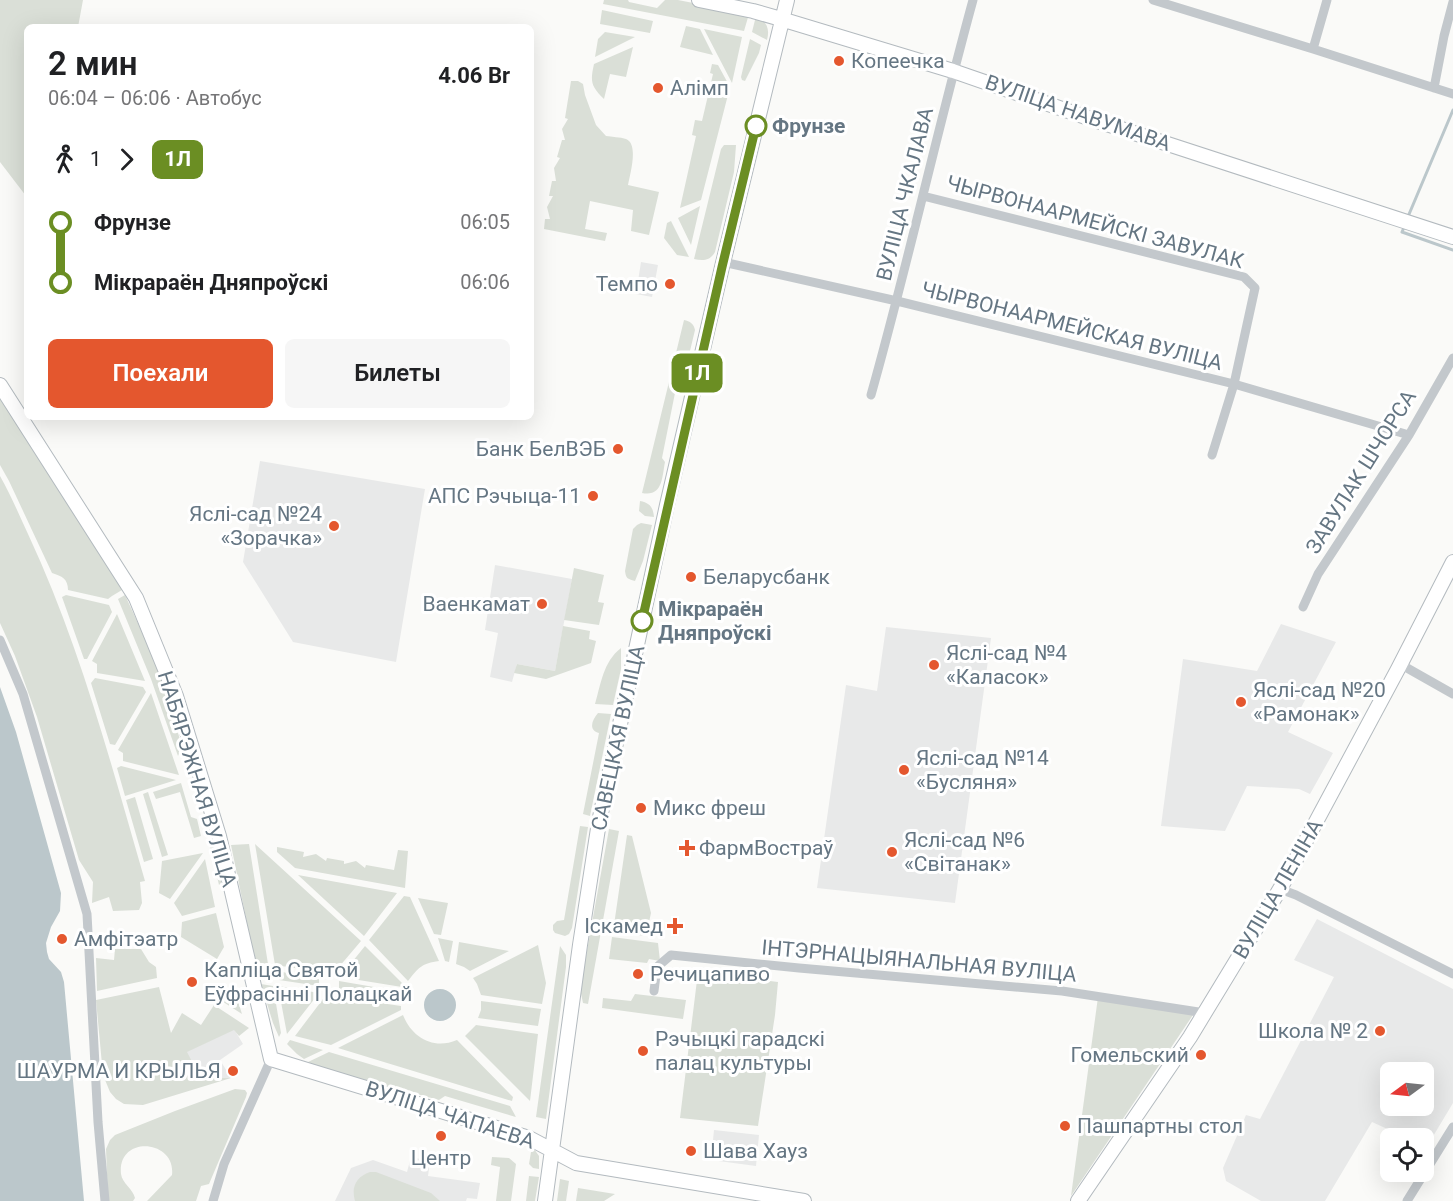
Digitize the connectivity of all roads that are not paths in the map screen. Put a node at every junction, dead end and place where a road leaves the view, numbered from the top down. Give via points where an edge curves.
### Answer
1 (699, 0) edge
2 (787, 0) edge
3 (973, 0) edge
4 (1153, 0) edge
5 (1328, 0) edge
6 (1453, 2) edge
7 (782, 19) junction
8 (1313, 49) junction
9 (953, 71) junction
10 (1434, 88) junction
11 (1453, 94) edge
12 (923, 196) junction
13 (1452, 235) edge
14 (723, 262) junction
15 (897, 302) junction
16 (1453, 358) edge
17 (1234, 384) junction
18 (0, 385) edge
19 (871, 395) dead end
20 (1409, 435) junction
21 (1212, 455) dead end
22 (1453, 562) edge
23 (1303, 608) dead end
24 (0, 640) edge
25 (1400, 664) junction
26 (1453, 694) edge
27 (1280, 889) junction
28 (1453, 974) edge
29 (654, 991) dead end
30 (1205, 1013) junction
31 (271, 1059) junction
32 (1453, 1127) edge
33 (552, 1150) junction
34 (105, 1201) edge
35 (213, 1201) edge
36 (545, 1201) edge
37 (804, 1201) edge
38 (1078, 1201) edge
39 (1407, 1201) edge

1 - 7 street, ВУЛІЦА НАВУМАВА
2 - 7 street, САВЕЦКАЯ ВУЛІЦА
3 - 9 street, ВУЛІЦА ЧКАЛАВА
4 - 8 street
5 - 8 street
6 - 10 street
7 - 9 street, ВУЛІЦА НАВУМАВА
7 - 14 street, САВЕЦКАЯ ВУЛІЦА
8 - 10 street
9 - 12 street, ВУЛІЦА ЧКАЛАВА
9 - 13 street, ВУЛІЦА НАВУМАВА
10 - 11 street
12 - 15 street, ВУЛІЦА ЧКАЛАВА
12 - 17 street, ЧЫРВОНААРМЕЙСКІ ЗАВУЛАК via 1244,277 1255,288
14 - 15 street, ЧЫРВОНААРМЕЙСКАЯ ВУЛІЦА
14 - 33 street, САВЕЦКАЯ ВУЛІЦА via 599,822
15 - 17 street, ЧЫРВОНААРМЕЙСКАЯ ВУЛІЦА
15 - 19 street, ВУЛІЦА ЧКАЛАВА
16 - 20 street, ЗАВУЛАК ШЧОРСА
17 - 20 street, ЧЫРВОНААРМЕЙСКАЯ ВУЛІЦА
17 - 21 street
18 - 31 street, НАБЯРЭЖНАЯ ВУЛІЦА via 129,585 176,696 219,836
20 - 23 street, ЗАВУЛАК ШЧОРСА via 1318,574
22 - 25 street, ВУЛІЦА ЛЕНІНА
24 - 34 street via 23,694 87,914
25 - 26 street
25 - 27 street, ВУЛІЦА ЛЕНІНА
27 - 28 street
27 - 30 street, ВУЛІЦА ЛЕНІНА
29 - 30 street, ІНТЭРНАЦЫЯНАЛЬНАЯ ВУЛІЦА via 657,967 671,955 1062,991
30 - 38 street, ВУЛІЦА ЛЕНІНА
31 - 33 street, ВУЛІЦА ЧАПАЕВА via 529,1138
31 - 35 street via 224,1164
32 - 39 street
33 - 36 street, САВЕЦКАЯ ВУЛІЦА
33 - 37 street, ВУЛІЦА ЧАПАЕВА via 576,1163

